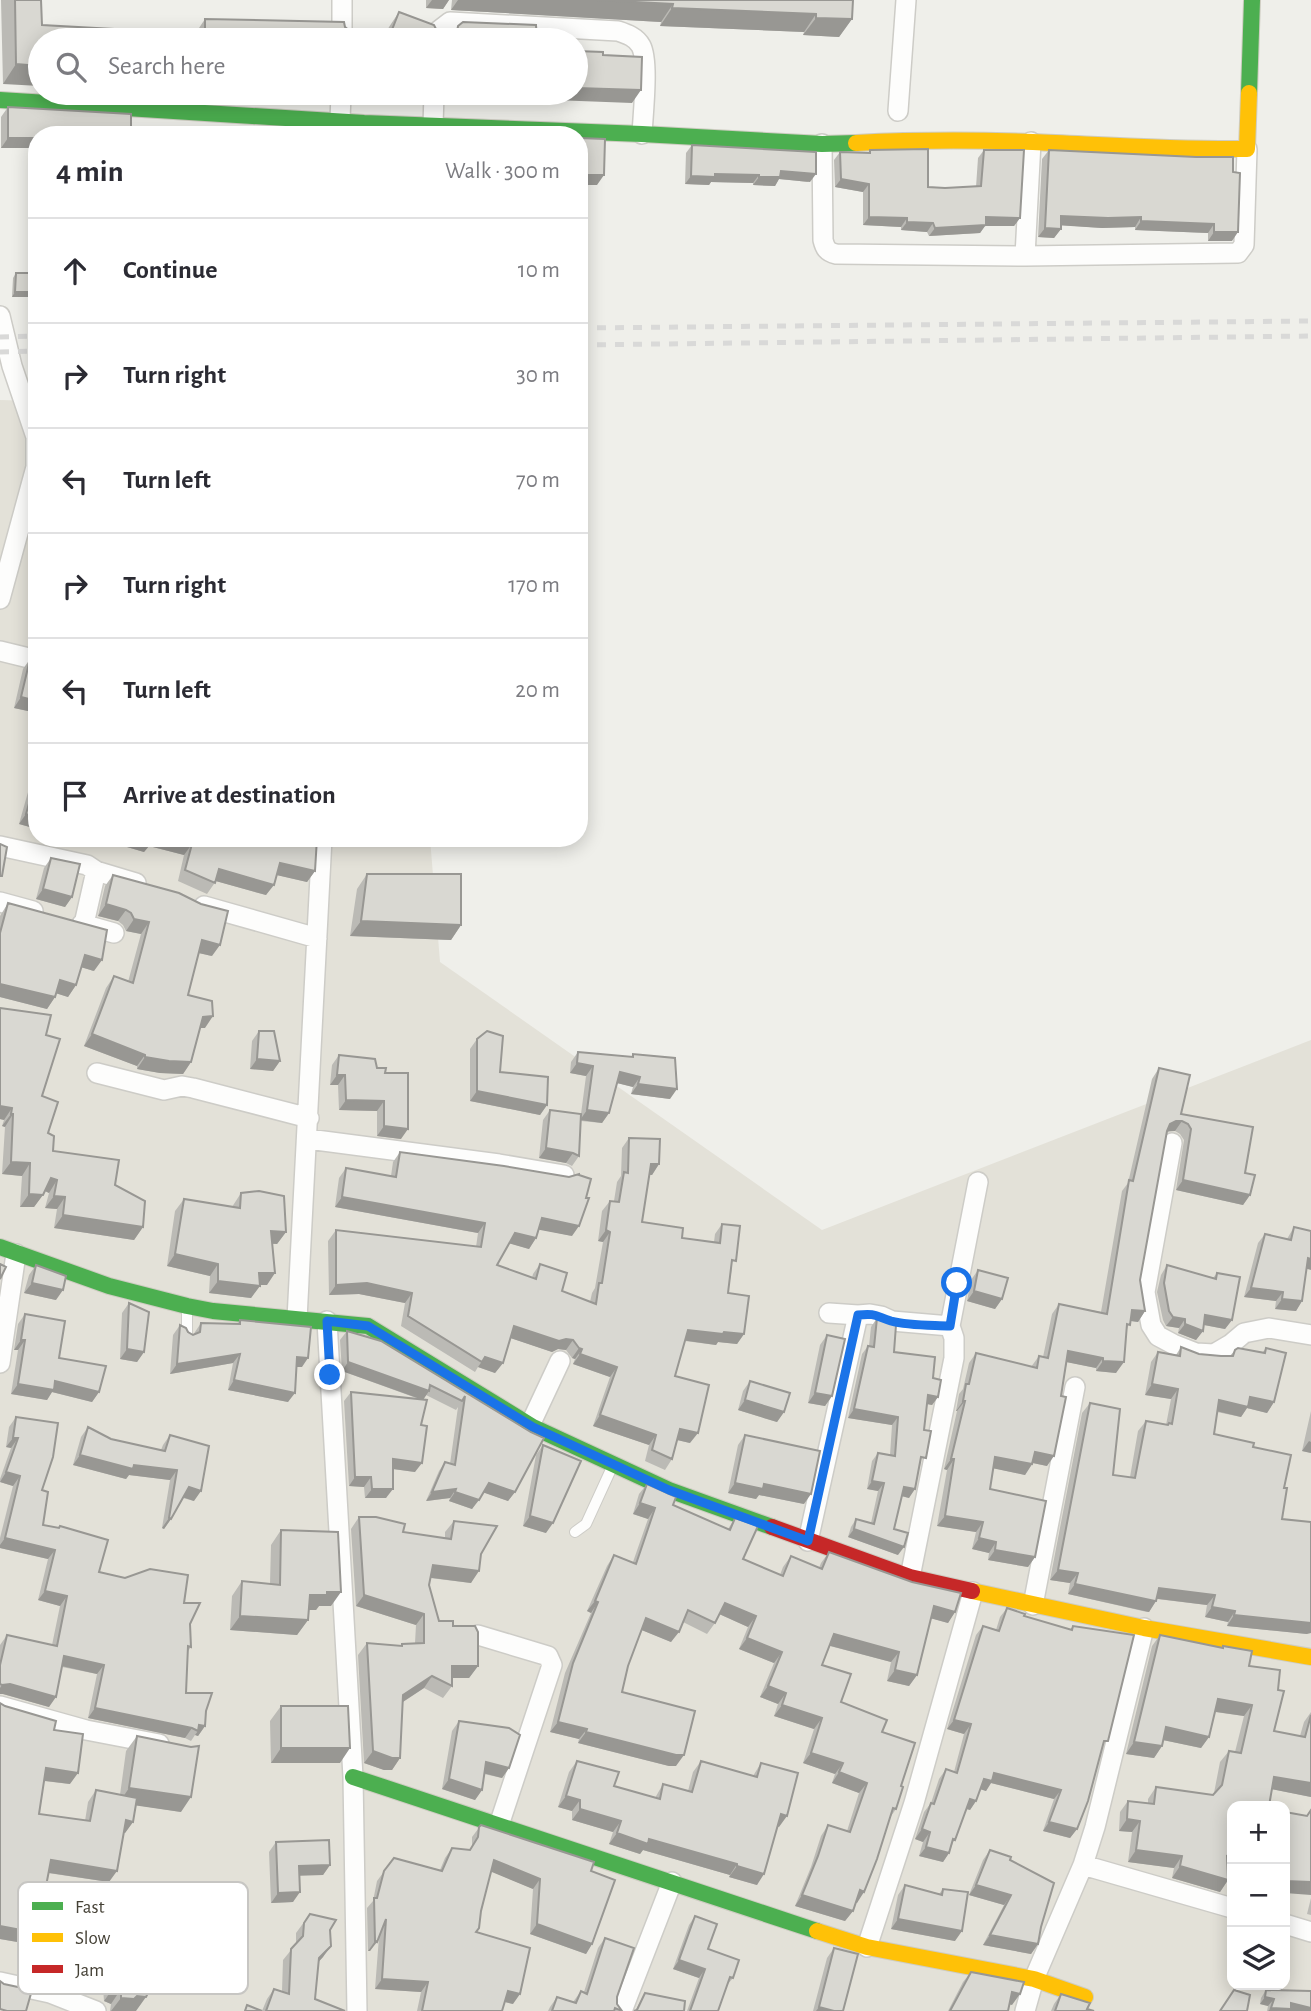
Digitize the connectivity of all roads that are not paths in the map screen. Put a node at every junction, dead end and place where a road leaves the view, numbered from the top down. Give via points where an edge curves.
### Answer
1 (342, 0) edge
2 (906, 0) edge
3 (1252, 0) edge
4 (342, 28) edge
5 (442, 28) edge
6 (562, 28) edge
7 (588, 29) edge
8 (0, 100) edge
9 (28, 102) edge
10 (80, 105) edge
11 (345, 105) edge
12 (434, 105) edge
13 (898, 111) dead end
14 (351, 122) junction
15 (433, 126) joint
16 (588, 132) edge
17 (642, 134) junction
18 (1031, 142) junction
19 (822, 144) junction
20 (1247, 149) junction
21 (1025, 256) junction
22 (0, 316) edge
23 (28, 413) edge
24 (28, 496) edge
25 (0, 599) edge
26 (0, 651) edge
27 (28, 658) edge
28 (0, 846) edge
29 (322, 847) edge
30 (96, 872) junction
31 (149, 886) edge
32 (186, 899) edge
33 (0, 902) edge
34 (84, 924) junction
35 (114, 933) dead end
36 (317, 939) junction
37 (97, 1073) dead end
38 (309, 1118) junction
39 (307, 1139) junction
40 (1172, 1143) dead end
41 (564, 1175) edge
42 (978, 1181) dead end
43 (8, 1251) edge
44 (187, 1306) junction
45 (829, 1313) dead end
46 (858, 1315) junction
47 (297, 1319) junction
48 (327, 1321) junction
49 (950, 1326) junction
50 (1311, 1335) edge
51 (187, 1337) edge
52 (559, 1361) dead end
53 (0, 1363) edge
54 (1074, 1387) dead end
55 (530, 1424) junction
56 (614, 1464) junction
57 (575, 1532) dead end
58 (808, 1541) junction
59 (910, 1577) junction
60 (973, 1592) junction
61 (1033, 1605) junction
62 (1144, 1628) junction
63 (478, 1635) edge
64 (1311, 1657) edge
65 (0, 1706) edge
66 (171, 1747) edge
67 (353, 1777) junction
68 (499, 1825) junction
69 (1083, 1865) junction
70 (672, 1882) junction
71 (1227, 1907) edge
72 (1290, 1926) edge
73 (1311, 1932) edge
74 (867, 1947) junction
75 (1034, 1979) junction
76 (0, 1982) edge
77 (18, 1986) edge
78 (53, 1994) edge
79 (1085, 1997) dead end
80 (96, 2011) edge
81 (357, 2011) edge
82 (622, 2011) edge
83 (1025, 2011) edge

1 - 4 street
2 - 13 street
3 - 20 street
5 - 6 street via 450,22
7 - 17 street via 628,34 640,45 645,57
8 - 9 street
10 - 14 street
11 - 14 street
12 - 15 street
14 - 15 street
16 - 17 street
17 - 19 street
18 - 19 street
18 - 20 street
18 - 21 street
19 - 21 street via 823,240 829,253
20 - 21 street via 1244,246 1238,253
22 - 23 street
24 - 25 street
26 - 27 street
28 - 30 street via 86,865
29 - 36 street
30 - 31 street
30 - 34 street
32 - 36 street
33 - 34 street
34 - 35 street
36 - 38 street
37 - 38 street via 164,1090 193,1088
38 - 39 street
39 - 41 street
39 - 47 street
40 - 50 street via 1145,1292 1151,1325 1158,1336 1196,1353 1214,1354 1244,1333 1269,1328
42 - 49 street
43 - 44 street via 109,1286
43 - 53 street
44 - 47 street
44 - 51 lane
45 - 46 street
46 - 49 street
46 - 58 street
47 - 48 street
48 - 55 street via 368,1326
48 - 67 street
49 - 59 street via 954,1358
52 - 55 street
54 - 61 street
55 - 56 street
56 - 57 lane via 586,1524
56 - 58 street via 669,1490
58 - 59 street
59 - 60 street
60 - 61 street
60 - 74 street via 914,1802
61 - 62 street
62 - 64 street
62 - 69 street
63 - 68 street via 548,1656 552,1665
65 - 66 street
67 - 68 street
67 - 81 street
68 - 70 street
69 - 71 street
69 - 75 street
70 - 74 street
70 - 82 street
72 - 73 street
74 - 75 street
75 - 79 street
75 - 83 street
76 - 77 street
78 - 80 street

